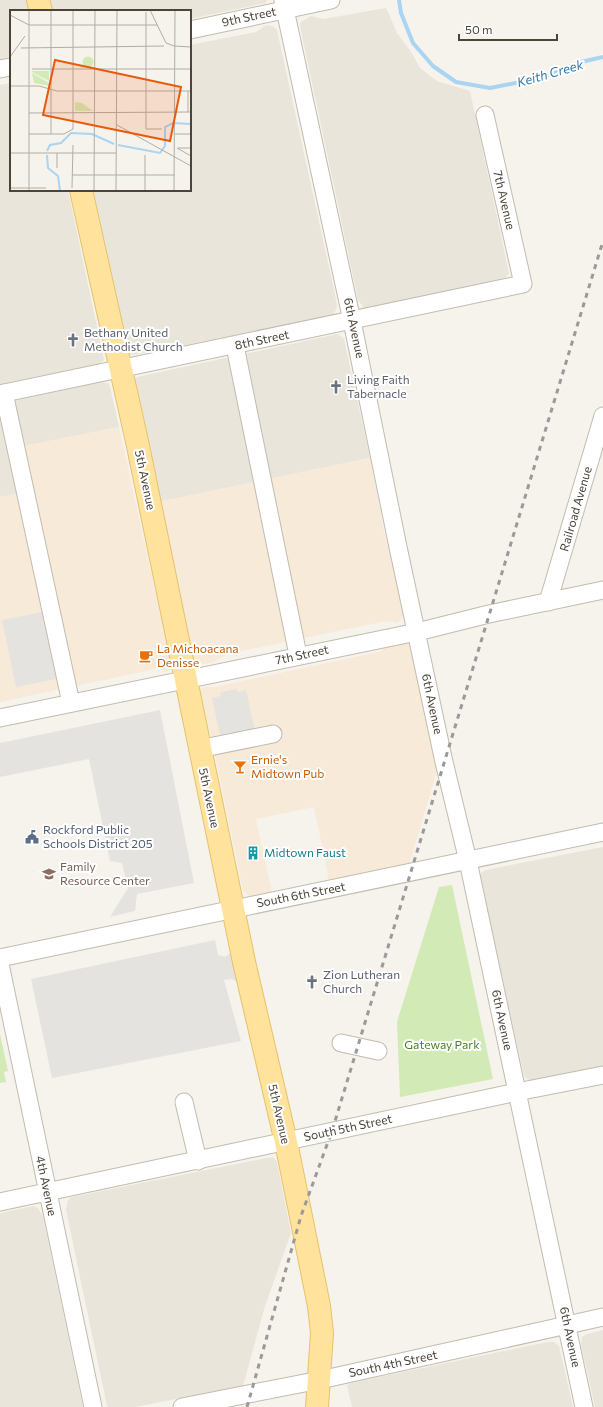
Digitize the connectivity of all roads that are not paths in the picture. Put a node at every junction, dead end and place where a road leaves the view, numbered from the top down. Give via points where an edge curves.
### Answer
1 (38, 0) edge
2 (331, 0) edge
3 (284, 5) edge
4 (41, 10) edge
5 (191, 30) edge
6 (10, 67) edge
7 (0, 69) edge
8 (485, 115) dead end
9 (81, 191) edge
10 (523, 284) joint
11 (352, 321) junction
12 (235, 346) junction
13 (121, 369) junction
14 (2, 394) edge
15 (603, 416) edge
16 (603, 590) edge
17 (548, 602) junction
18 (417, 632) junction
19 (298, 656) junction
20 (185, 679) junction
21 (71, 703) junction
22 (0, 718) edge
23 (273, 734) dead end
24 (199, 749) junction
25 (603, 832) edge
26 (468, 861) junction
27 (232, 909) junction
28 (0, 958) edge
29 (0, 964) edge
30 (341, 1043) dead end
31 (378, 1051) dead end
32 (603, 1075) edge
33 (517, 1092) junction
34 (184, 1102) dead end
35 (286, 1142) junction
36 (198, 1161) junction
37 (48, 1193) junction
38 (0, 1202) edge
39 (603, 1317) edge
40 (567, 1324) junction
41 (320, 1380) junction
42 (93, 1407) edge
43 (182, 1407) edge
44 (317, 1407) edge
45 (584, 1407) edge

1 - 4 main road
2 - 3 street, 9th Street
3 - 5 street, 9th Street
3 - 11 street, 6th Avenue
6 - 7 street
8 - 10 street, 7th Avenue
9 - 13 main road, 5th Avenue
10 - 11 street, 8th Street
11 - 12 street, 8th Street
11 - 18 street, 6th Avenue
12 - 13 street, 8th Street
12 - 19 street
13 - 14 street, 8th Street
13 - 20 main road, 5th Avenue
14 - 21 street
15 - 17 street, Railroad Avenue
16 - 17 street, 7th Street
17 - 18 street, 7th Street
18 - 19 street, 7th Street
18 - 26 street, 6th Avenue
19 - 20 street, 7th Street
20 - 21 street, 7th Street
20 - 24 main road, 5th Avenue
21 - 22 street, 7th Street
23 - 24 street
24 - 27 main road, 5th Avenue
25 - 26 street, South 6th Street
26 - 27 street, South 6th Street
26 - 33 street, 6th Avenue
27 - 28 street, South 6th Street
27 - 35 main road, 5th Avenue
29 - 37 street, 4th Avenue
30 - 31 street
32 - 33 street, South 5th Street
33 - 35 street, South 5th Street
33 - 40 street, 6th Avenue
34 - 36 street
35 - 36 street, South 5th Street
35 - 41 main road, 5th Avenue via 319,1306 322,1333
36 - 37 street, South 5th Street
37 - 38 street, South 5th Street
37 - 42 street, 4th Avenue
39 - 40 street, South 4th Street
40 - 41 street, South 4th Street
40 - 45 street, 6th Avenue
41 - 43 street, South 4th Street
41 - 44 main road, 5th Avenue

